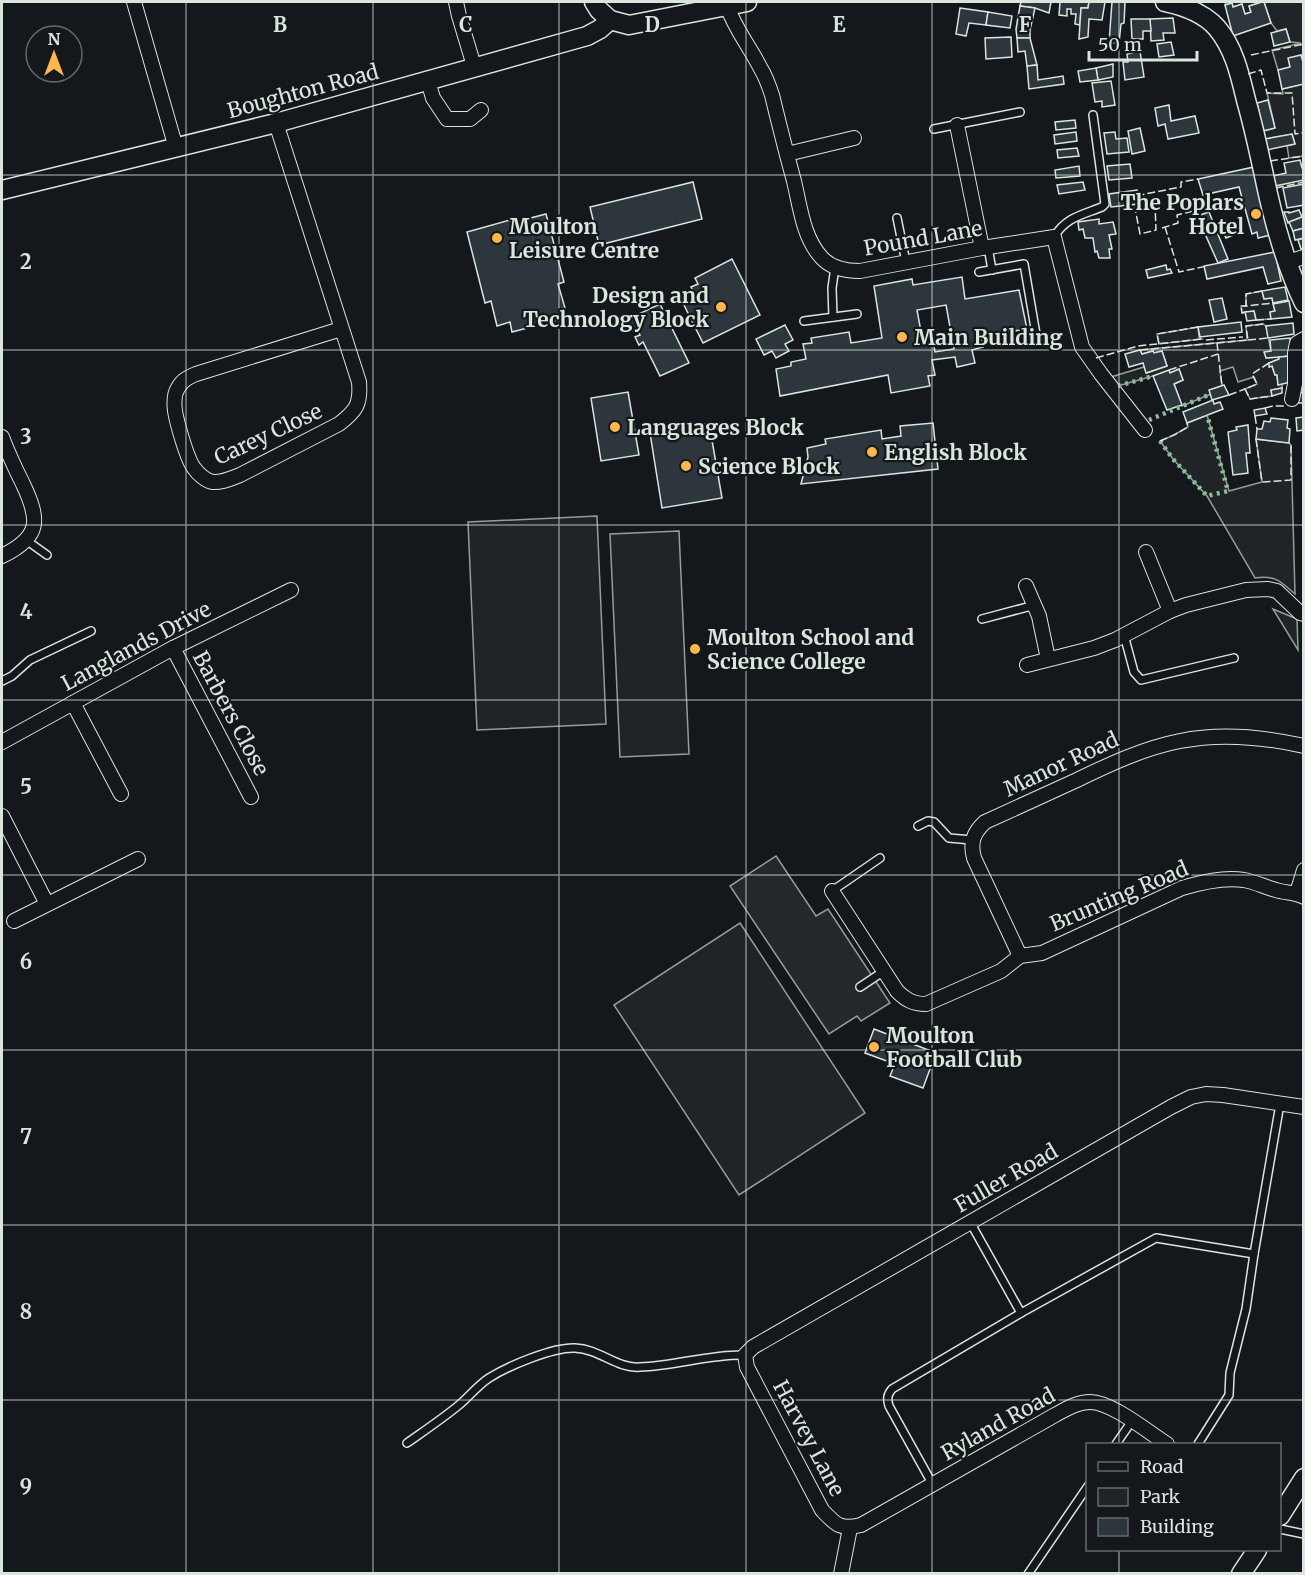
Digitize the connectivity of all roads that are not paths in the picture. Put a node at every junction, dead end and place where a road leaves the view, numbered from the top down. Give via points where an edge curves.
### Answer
1 (134, 2) edge
2 (456, 2) edge
3 (594, 2) edge
4 (747, 2) edge
5 (1165, 2) edge
6 (727, 6) junction
7 (1198, 6) edge
8 (610, 20) junction
9 (474, 66) junction
10 (428, 81) junction
11 (481, 110) dead end
12 (1020, 112) dead end
13 (1093, 115) dead end
14 (276, 123) junction
15 (957, 125) junction
16 (934, 129) dead end
17 (854, 138) dead end
18 (176, 147) junction
19 (787, 154) junction
20 (2, 190) edge
21 (897, 218) dead end
22 (1054, 237) junction
23 (985, 248) junction
24 (1296, 260) edge
25 (906, 262) junction
26 (835, 267) junction
27 (992, 270) junction
28 (979, 272) dead end
29 (1304, 303) edge
30 (857, 314) dead end
31 (834, 317) junction
32 (804, 321) dead end
33 (341, 329) junction
34 (1304, 339) edge
35 (1037, 340) dead end
36 (1292, 399) dead end
37 (1145, 430) dead end
38 (2, 437) edge
39 (7, 464) edge
40 (26, 540) junction
41 (1146, 552) dead end
42 (48, 555) dead end
43 (2, 556) edge
44 (1026, 586) dead end
45 (291, 590) dead end
46 (1035, 605) junction
47 (1170, 611) junction
48 (1304, 614) edge
49 (982, 618) dead end
50 (91, 631) dead end
51 (1124, 635) junction
52 (173, 648) junction
53 (1234, 658) dead end
54 (1048, 659) junction
55 (1027, 664) dead end
56 (2, 681) edge
57 (73, 703) junction
58 (2, 742) edge
59 (1304, 746) edge
60 (121, 794) dead end
61 (251, 797) dead end
62 (2, 816) edge
63 (918, 826) dead end
64 (972, 840) junction
65 (880, 858) dead end
66 (138, 859) dead end
67 (1304, 870) edge
68 (832, 891) joint
69 (1300, 895) edge
70 (47, 903) junction
71 (14, 921) dead end
72 (1020, 957) junction
73 (884, 971) junction
74 (860, 987) dead end
75 (1281, 1104) junction
76 (1304, 1107) edge
77 (970, 1222) junction
78 (1254, 1254) junction
79 (1021, 1313) junction
80 (745, 1355) junction
81 (1132, 1421) junction
82 (407, 1443) dead end
83 (1117, 1443) edge
84 (1165, 1443) edge
85 (1199, 1443) edge
86 (1304, 1478) edge
87 (933, 1485) junction
88 (1086, 1489) edge
89 (1281, 1514) edge
90 (850, 1528) junction
91 (1281, 1529) edge
92 (1304, 1534) edge
93 (1256, 1551) edge
94 (841, 1574) edge
95 (1028, 1574) edge
96 (1241, 1574) edge

1 - 18 street
2 - 9 street
3 - 8 street
4 - 6 street
5 - 7 street
6 - 8 street via 641,24
6 - 19 street via 766,78
7 - 24 street via 1217,28 1235,61 1269,197
8 - 9 street, Boughton Road via 586,36
9 - 10 street, Boughton Road
10 - 11 street via 433,98 447,119 470,118
10 - 14 street, Boughton Road
12 - 15 lane
13 - 22 lane via 1105,204 1067,221
14 - 18 street, Boughton Road
14 - 33 street, Carey Close
15 - 16 lane
15 - 23 street
17 - 19 street
18 - 20 street, Boughton Road
19 - 26 street via 810,240 822,258
21 - 25 lane
22 - 23 street, Pound Lane
22 - 37 street via 1082,347
23 - 25 street, Pound Lane
23 - 27 lane
24 - 29 street
25 - 26 street, Pound Lane via 860,271
26 - 31 lane
27 - 28 lane
27 - 35 lane via 1024,264
30 - 31 lane
31 - 32 lane
33 - 33 street, Carey Close via 360,393 349,417 240,475 213,482 202,477 189,459 175,411 174,397 184,380
34 - 36 street via 1297,343
38 - 39 street
39 - 40 street via 34,511
40 - 42 lane
40 - 43 street
41 - 47 street
44 - 46 street
45 - 52 street, Langlands Drive
46 - 49 lane
46 - 54 street
47 - 48 street via 1246,590 1268,589
47 - 51 street
50 - 56 lane via 30,660
51 - 53 lane via 1134,672 1141,680
51 - 54 street via 1094,648
52 - 57 street, Langlands Drive
52 - 61 street, Barbers Close
54 - 55 street
57 - 58 street, Langlands Drive
57 - 60 street
59 - 64 street, Manor Road via 1228,737 1163,745 985,822
62 - 70 street
63 - 64 lane via 934,822 949,838
64 - 72 street via 974,858
65 - 68 lane
66 - 70 street
67 - 69 street
68 - 73 street, Brunting Road
69 - 72 street, Brunting Road via 1242,880 1213,880 1182,888 1042,953
70 - 71 street
72 - 73 street, Brunting Road via 1001,971 926,1004 905,999
73 - 74 lane
75 - 76 street, Fuller Road
75 - 77 street, Fuller Road via 1223,1095 1191,1097
75 - 78 lane
77 - 79 lane
77 - 80 street, Fuller Road
78 - 79 lane via 1156,1238
78 - 85 lane via 1229,1395
79 - 87 lane via 888,1394 889,1406
80 - 82 lane via 726,1354 638,1368 590,1350 563,1348 488,1378 458,1406
80 - 90 street, Harvey Lane via 747,1367 822,1510 837,1525
81 - 83 lane
81 - 84 street, Ryland Road
81 - 87 street, Ryland Road via 1100,1404 1090,1402 1071,1407
86 - 89 street
87 - 90 street, Ryland Road
88 - 95 lane
90 - 94 street
91 - 92 lane
93 - 96 street

